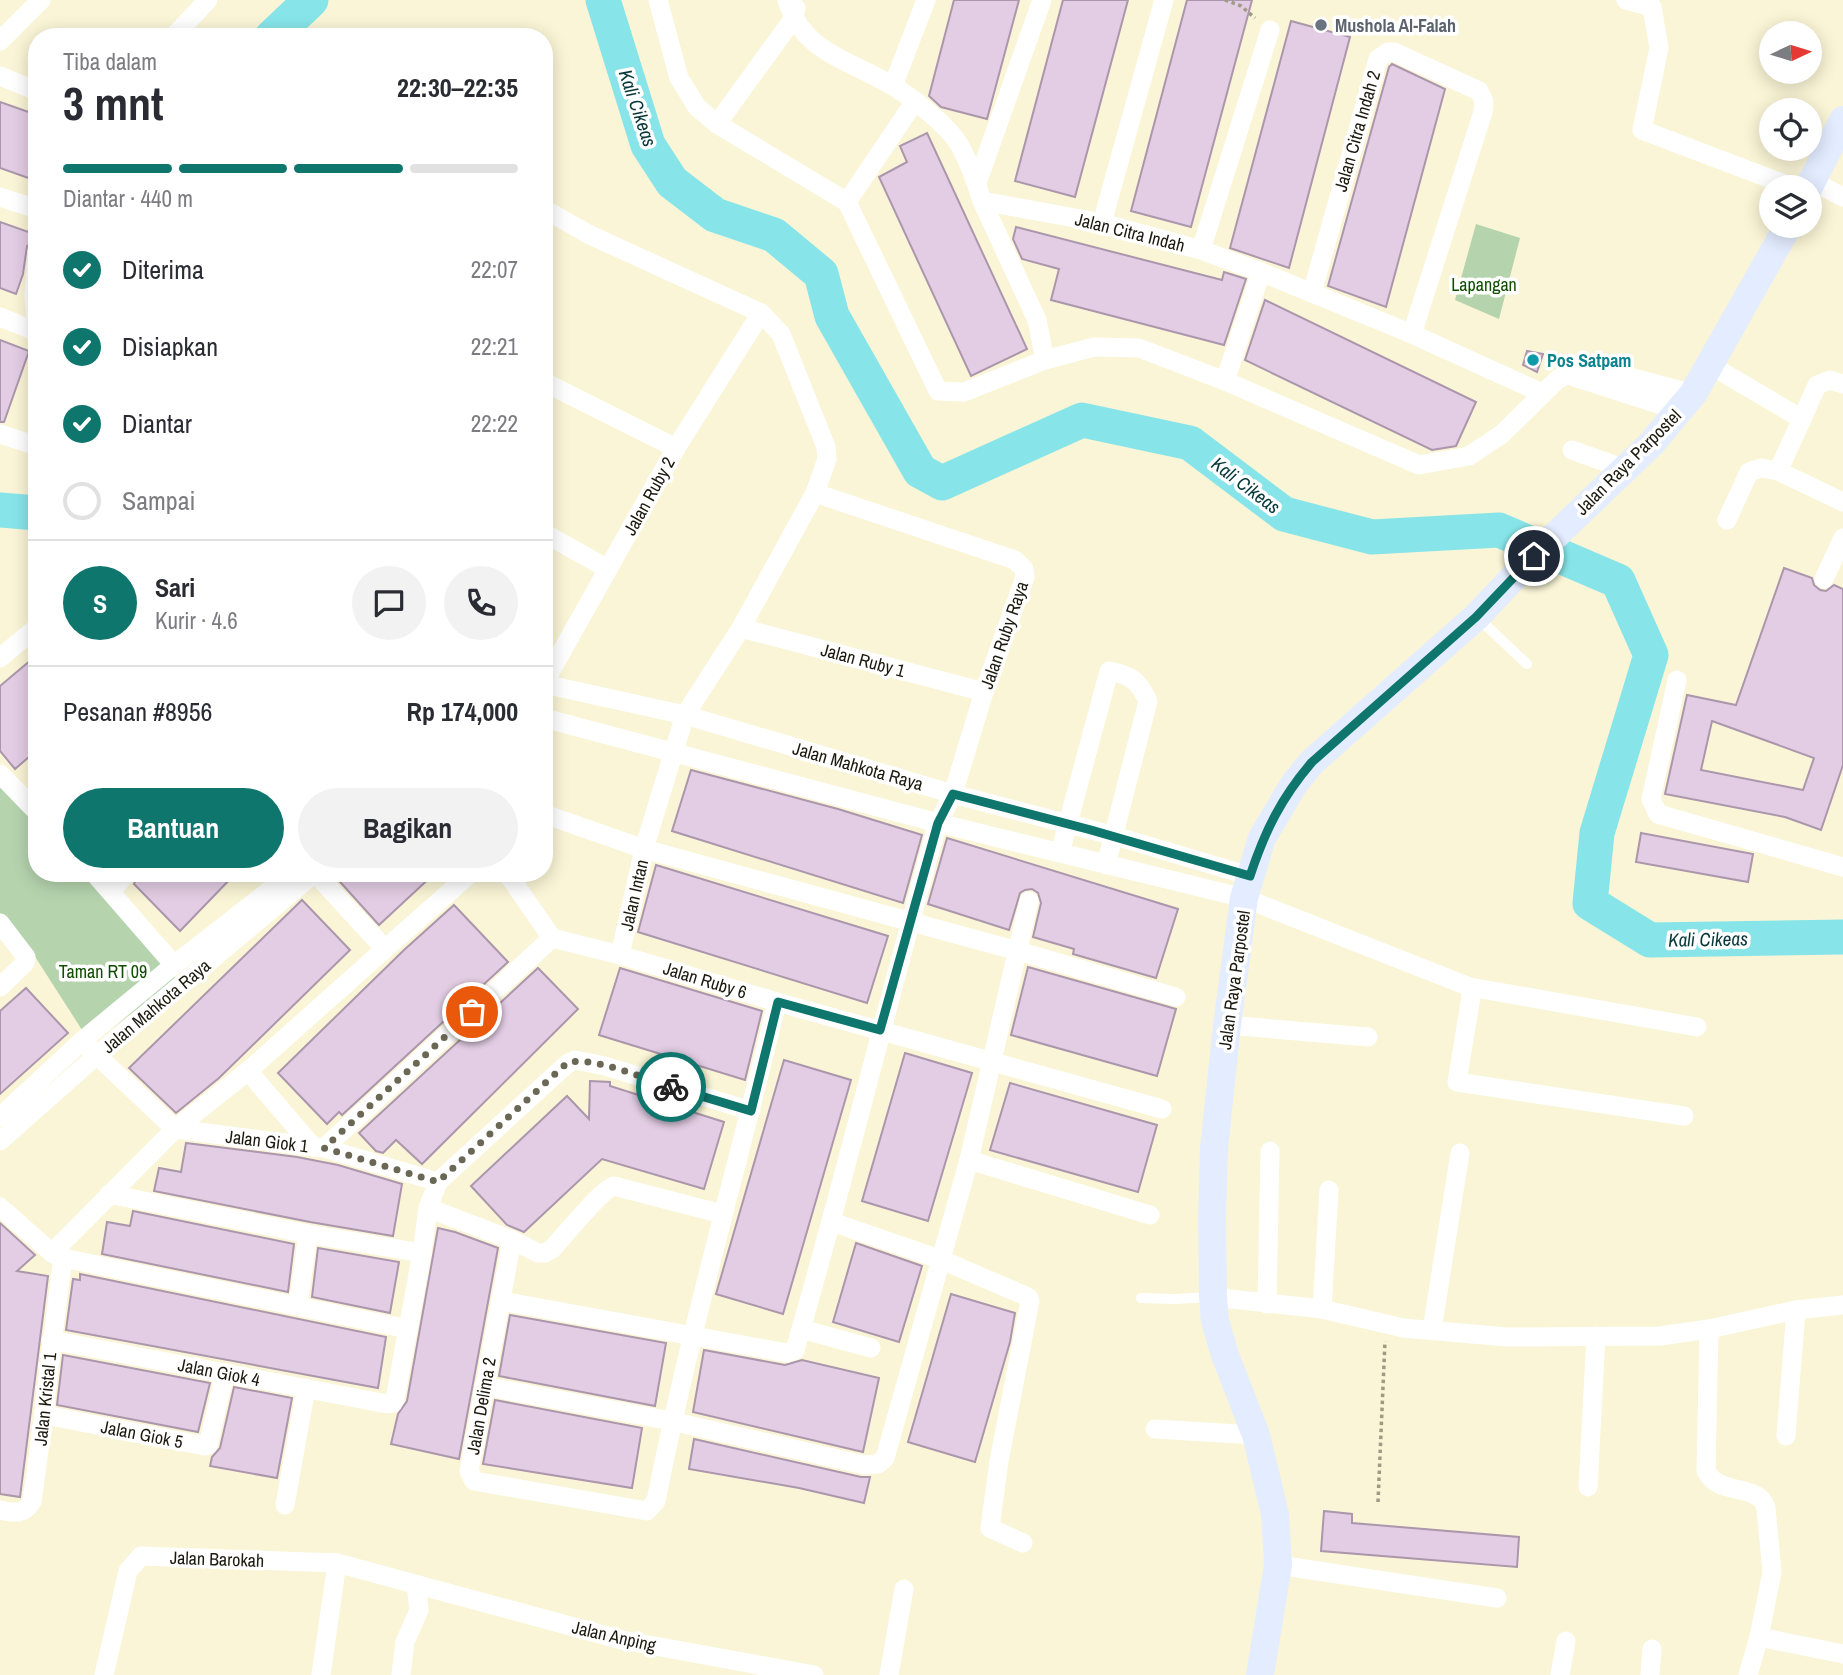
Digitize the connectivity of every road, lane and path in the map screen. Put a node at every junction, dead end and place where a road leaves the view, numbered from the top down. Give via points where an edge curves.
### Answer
1 (41, 0) edge
2 (208, 0) edge
3 (658, 0) edge
4 (787, 0) edge
5 (799, 0) edge
6 (926, 0) edge
7 (1042, 0) edge
8 (1164, 0) edge
9 (1224, 0) edge
10 (1626, 0) edge
11 (793, 19) junction
12 (182, 28) edge
13 (1270, 30) joint
14 (2, 35) edge
15 (0, 76) edge
16 (893, 86) junction
17 (28, 87) edge
18 (915, 102) junction
19 (1843, 120) edge
20 (717, 124) junction
21 (1775, 175) edge
22 (1810, 175) edge
23 (1822, 191) edge
24 (979, 192) junction
25 (0, 197) edge
26 (1843, 197) edge
27 (847, 202) junction
28 (28, 206) edge
29 (553, 214) edge
30 (1102, 223) junction
31 (1781, 238) edge
32 (1201, 250) junction
33 (1261, 272) junction
34 (1312, 293) junction
35 (761, 313) junction
36 (0, 317) edge
37 (28, 331) edge
38 (1412, 334) junction
39 (1045, 360) junction
40 (1710, 365) junction
41 (1225, 381) junction
42 (1843, 384) edge
43 (553, 386) edge
44 (1542, 394) junction
45 (1686, 402) junction
46 (1802, 419) junction
47 (0, 434) edge
48 (28, 443) edge
49 (676, 447) junction
50 (1572, 450) dead end
51 (1778, 471) junction
52 (1615, 478) junction
53 (815, 493) junction
54 (1843, 502) edge
55 (1727, 520) dead end
56 (553, 538) edge
57 (1843, 538) edge
58 (608, 569) junction
59 (1824, 579) dead end
60 (1476, 617) junction
61 (741, 628) junction
62 (28, 633) edge
63 (4, 648) edge
64 (1527, 664) dead end
65 (553, 667) edge
66 (1677, 680) dead end
67 (553, 685) edge
68 (984, 692) junction
69 (685, 715) junction
70 (553, 720) edge
71 (674, 752) junction
72 (0, 774) edge
73 (953, 794) junction
74 (28, 795) edge
75 (553, 817) edge
76 (938, 823) junction
77 (1068, 823) junction
78 (1115, 836) junction
79 (644, 849) junction
80 (1060, 853) junction
81 (1841, 860) edge
82 (1106, 864) junction
83 (102, 882) edge
84 (120, 882) edge
85 (280, 882) edge
86 (304, 882) edge
87 (323, 882) edge
88 (461, 882) edge
89 (513, 882) edge
90 (1247, 887) junction
91 (111, 892) junction
92 (1029, 901) dead end
93 (910, 921) junction
94 (0, 923) edge
95 (552, 938) junction
96 (385, 949) junction
97 (1018, 951) junction
98 (620, 955) junction
99 (174, 965) junction
100 (0, 987) edge
101 (1470, 987) junction
102 (1176, 997) dead end
103 (778, 1002) junction
104 (1227, 1025) junction
105 (1697, 1027) dead end
106 (880, 1030) junction
107 (1368, 1037) dead end
108 (83, 1040) junction
109 (96, 1056) junction
110 (993, 1060) junction
111 (248, 1071) junction
112 (1162, 1109) dead end
113 (751, 1111) junction
114 (1684, 1116) dead end
115 (0, 1117) edge
116 (175, 1129) junction
117 (0, 1141) edge
118 (319, 1148) junction
119 (1270, 1151) dead end
120 (1460, 1153) dead end
121 (969, 1160) junction
122 (438, 1182) junction
123 (1329, 1190) dead end
124 (109, 1194) junction
125 (0, 1207) edge
126 (428, 1208) junction
127 (722, 1214) junction
128 (1150, 1215) dead end
129 (832, 1222) junction
130 (308, 1234) junction
131 (512, 1240) junction
132 (422, 1253) junction
133 (57, 1256) junction
134 (942, 1260) junction
135 (1213, 1297) junction
136 (1141, 1298) dead end
137 (501, 1301) junction
138 (1267, 1304) junction
139 (1843, 1305) edge
140 (298, 1306) junction
141 (1322, 1309) junction
142 (1796, 1310) junction
143 (1385, 1325) junction
144 (408, 1329) junction
145 (801, 1329) junction
146 (1709, 1329) junction
147 (1432, 1330) junction
148 (692, 1336) junction
149 (1596, 1336) junction
150 (51, 1340) junction
151 (872, 1348) dead end
152 (225, 1373) junction
153 (484, 1386) junction
154 (306, 1388) junction
155 (45, 1415) junction
156 (671, 1421) junction
157 (1155, 1429) dead end
158 (1256, 1435) junction
159 (1786, 1436) dead end
160 (1588, 1487) dead end
161 (1378, 1502) dead end
162 (285, 1505) dead end
163 (0, 1510) edge
164 (1023, 1543) dead end
165 (337, 1563) junction
166 (1278, 1565) junction
167 (416, 1585) junction
168 (904, 1589) dead end
169 (1497, 1598) dead end
170 (1759, 1637) junction
171 (1566, 1640) dead end
172 (1652, 1648) dead end
173 (1843, 1654) edge
174 (768, 1671) edge
175 (104, 1675) edge
176 (321, 1675) edge
177 (401, 1675) edge
178 (814, 1675) edge
179 (889, 1675) edge
180 (1260, 1675) edge
181 (1560, 1675) edge
182 (1650, 1675) edge
183 (1748, 1675) edge

1 - 14 street
2 - 12 street
3 - 20 street via 679,78 696,107
4 - 11 street
5 - 11 street
6 - 16 street
7 - 24 street
8 - 30 street
9 - 13 path via 1241,6
10 - 21 street via 1652,7 1659,48 1642,130
11 - 16 street via 813,44
11 - 20 street
13 - 32 street
15 - 17 street
16 - 18 street
18 - 24 street via 955,138
18 - 27 street
19 - 22 main road
20 - 27 street
23 - 26 street
24 - 30 street, Jalan Citra Indah
24 - 39 street via 1037,320
25 - 28 street
27 - 39 street via 938,391 964,392
29 - 35 street
30 - 32 street, Jalan Citra Indah
31 - 40 main road, Jalan Raya Parpostel
32 - 33 street, Jalan Citra Indah
33 - 34 street, Jalan Citra Indah
33 - 41 street
34 - 38 street, Jalan Citra Indah
34 - 38 street, Jalan Citra Indah 2 via 1378,59 1394,52 1479,91 1484,101
35 - 49 street, Jalan Ruby 2
35 - 53 street, Jalan Intan via 781,334 826,447 827,459
36 - 37 street
38 - 44 street, Jalan Citra Indah
39 - 41 street via 1094,347 1139,348
40 - 45 main road, Jalan Raya Parpostel
40 - 46 street
41 - 44 street via 1419,465 1469,456 1502,435
42 - 46 street via 1830,380 1817,385
43 - 49 street
44 - 45 street via 1568,374
45 - 52 main road, Jalan Raya Parpostel
46 - 51 street
47 - 48 street
49 - 58 street, Jalan Ruby 2
50 - 52 street
51 - 54 street
51 - 55 street via 1762,468 1749,472
52 - 60 main road, Jalan Raya Parpostel
53 - 61 street, Jalan Intan
53 - 68 street, Jalan Ruby Raya via 1020,564 1025,577
56 - 58 street
57 - 59 street
58 - 65 street, Jalan Ruby 2
60 - 64 lane
60 - 90 main road, Jalan Raya Parpostel via 1312,762 1262,838
61 - 68 street, Jalan Ruby 1
61 - 69 street, Jalan Intan
62 - 63 street
66 - 81 street via 1651,799 1658,814
67 - 69 street, Jalan Mahkota Raya
68 - 73 street, Jalan Ruby Raya
69 - 71 street, Jalan Intan
69 - 73 street, Jalan Mahkota Raya
70 - 71 street, Jalan Mahkota Raya
71 - 76 street, Jalan Mahkota Raya
71 - 79 street, Jalan Intan
72 - 74 street
73 - 76 street, Jalan Ruby Raya
73 - 77 street, Jalan Mahkota Raya
75 - 79 street
76 - 80 street, Jalan Mahkota Raya
76 - 93 street, Jalan Ruby Raya
77 - 78 street, Jalan Mahkota Raya
77 - 78 street via 1109,671 1128,675 1148,701
77 - 80 street
78 - 82 street
78 - 90 street, Jalan Mahkota Raya
79 - 93 street
79 - 98 street, Jalan Intan
80 - 82 street, Jalan Mahkota Raya
82 - 90 street, Jalan Mahkota Raya
83 - 91 street
84 - 91 street
85 - 99 street, Jalan Mahkota Raya
86 - 109 street, Jalan Mahkota Raya
87 - 96 street
88 - 96 street
89 - 95 street
90 - 101 street
90 - 104 main road, Jalan Raya Parpostel
91 - 99 street
92 - 97 street
93 - 97 street
93 - 106 street, Jalan Ruby Raya
94 - 100 street via 26,957
95 - 98 street, Jalan Intan
95 - 118 street
96 - 111 street
97 - 102 street
97 - 110 street
98 - 103 street, Jalan Ruby 6
99 - 108 street, Jalan Mahkota Raya
101 - 105 street
101 - 114 street via 1457,1082
103 - 106 street, Jalan Ruby 6
103 - 113 street
104 - 107 street
104 - 135 main road, Jalan Raya Parpostel via 1214,1148
106 - 110 street, Jalan Ruby 6
106 - 129 street, Jalan Ruby Raya
108 - 109 street
108 - 115 street, Jalan Mahkota Raya
109 - 116 street
109 - 117 street, Jalan Mahkota Raya
110 - 112 street, Jalan Ruby 6
110 - 121 street
111 - 116 street
111 - 118 street
113 - 122 street via 575,1060
113 - 127 street
116 - 118 street, Jalan Giok 1
116 - 124 street
118 - 122 street, Jalan Giok 1
119 - 138 street
120 - 147 street
121 - 128 street
121 - 134 street
122 - 126 street
123 - 141 street
124 - 130 street
124 - 133 street
125 - 133 street
126 - 131 street
126 - 132 street
127 - 131 street via 614,1186 545,1253
127 - 148 street
129 - 134 street
129 - 145 street, Jalan Ruby Raya
130 - 132 street
130 - 140 street
131 - 137 street, Jalan Delima 2
132 - 144 street
133 - 140 street
133 - 150 street, Jalan Kristal 1
134 - 156 street via 885,1458 878,1464 864,1465
134 - 164 street via 1025,1294 1030,1301 990,1528
135 - 136 lane
135 - 138 street
135 - 158 main road, Jalan Raya Parpostel via 1225,1355
137 - 148 street
137 - 153 street, Jalan Delima 2
138 - 141 street
139 - 142 street
140 - 144 street
141 - 143 street
142 - 146 street
142 - 159 street
143 - 147 street
143 - 161 path
144 - 154 street, Jalan Giok 4 via 393,1403
145 - 148 street via 795,1350 787,1353
145 - 151 street
146 - 149 street via 1660,1336
146 - 170 street via 1706,1471 1713,1480 1752,1493 1766,1508 1772,1572
147 - 149 street via 1507,1337
148 - 156 street
149 - 160 street
150 - 152 street, Jalan Giok 4
150 - 155 street, Jalan Kristal 1
152 - 154 street, Jalan Giok 4
152 - 155 street, Jalan Giok 5 via 205,1446
153 - 156 street
153 - 156 street, Jalan Delima 2 via 469,1471 474,1481 647,1511 656,1501
154 - 162 street
155 - 163 street, Jalan Kristal 1 via 29,1508 11,1513
157 - 158 street
158 - 166 main road, Jalan Raya Parpostel via 1275,1514
165 - 167 street, Jalan Barokah
165 - 175 street, Jalan Barokah via 141,1556 128,1571
165 - 176 street
166 - 169 street
166 - 180 main road, Jalan Raya Parpostel
167 - 174 street, Jalan Anping via 622,1640
167 - 177 street via 419,1610 405,1642
168 - 179 street
170 - 173 street
170 - 183 street
171 - 181 street
172 - 182 street
174 - 178 street, Jalan Anping

